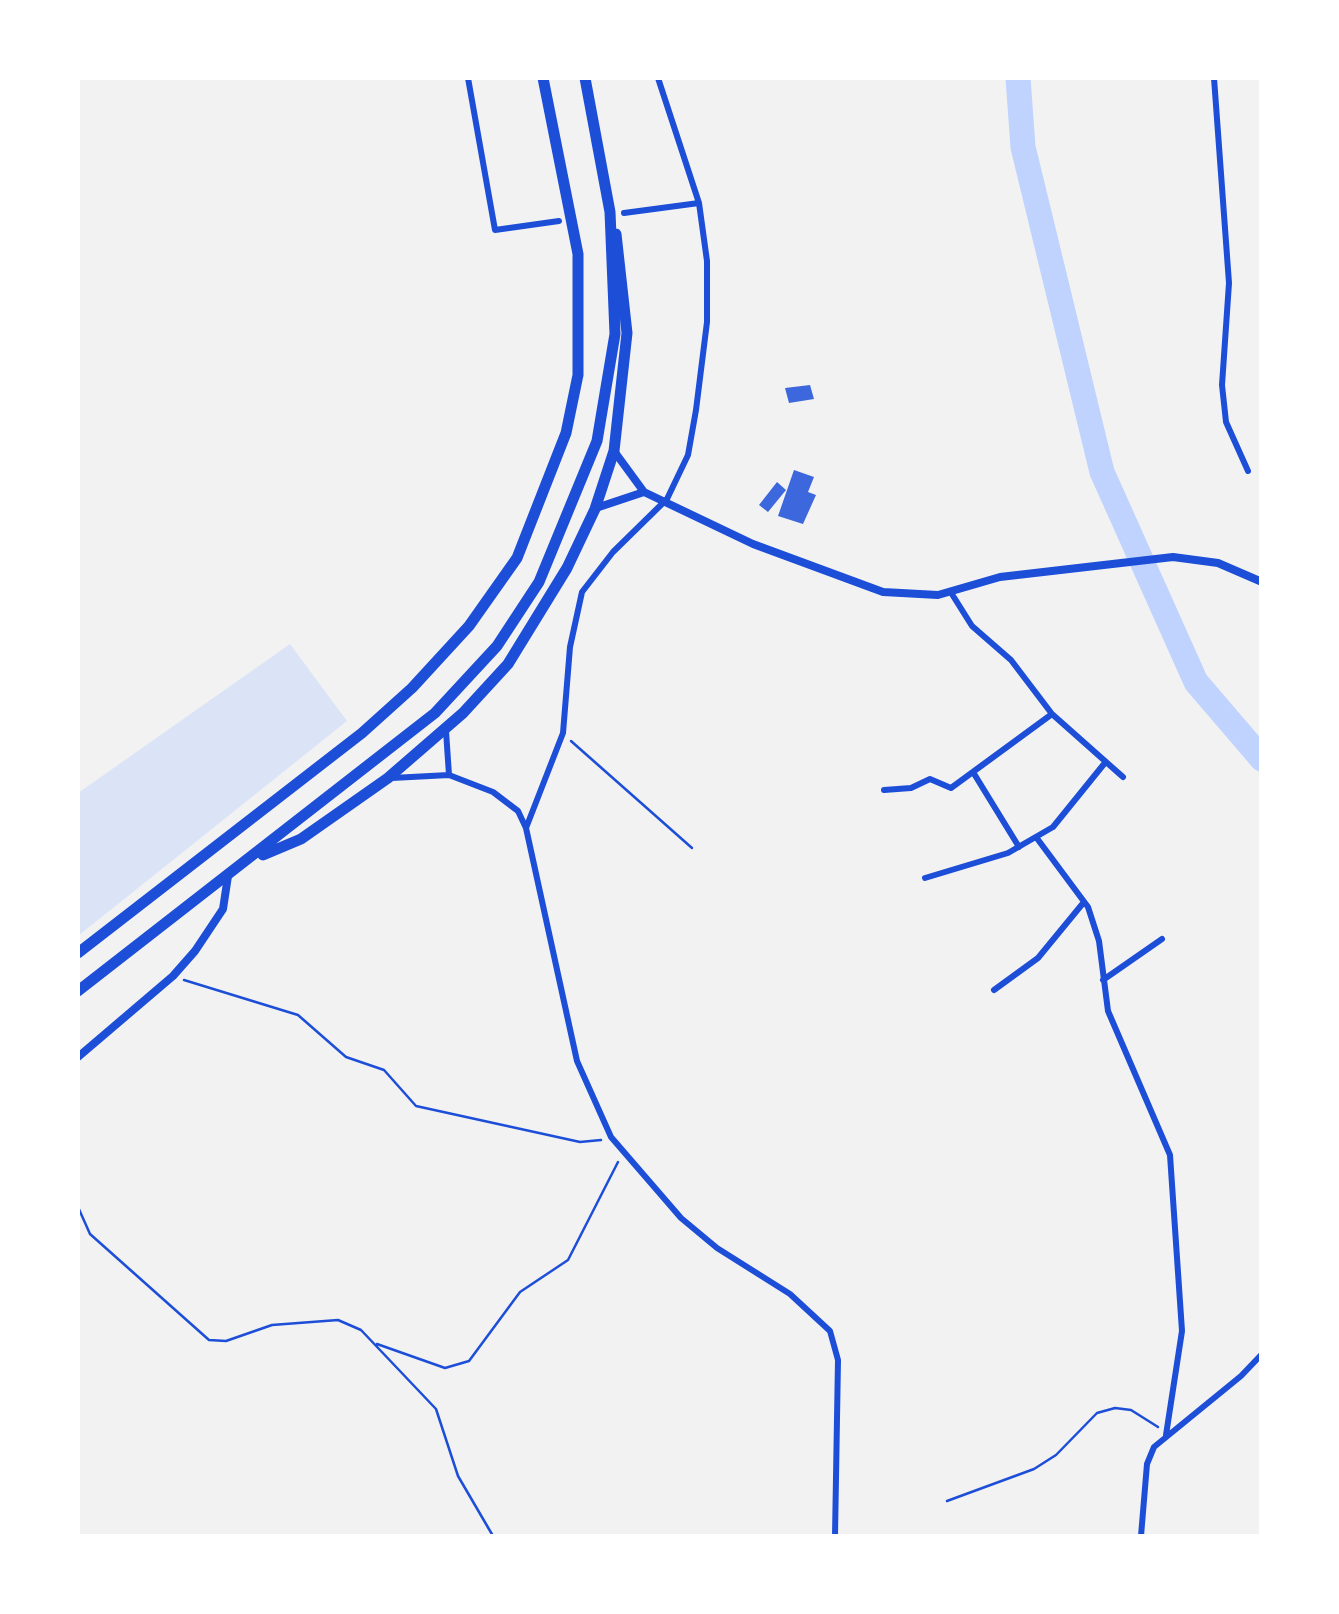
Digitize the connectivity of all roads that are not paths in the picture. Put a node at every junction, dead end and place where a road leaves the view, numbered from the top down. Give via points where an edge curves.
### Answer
1 (468, 78) edge
2 (543, 78) edge
3 (585, 78) edge
4 (658, 78) edge
5 (1214, 78) edge
6 (700, 204) junction
7 (610, 212) junction
8 (624, 213) dead end
9 (559, 222) dead end
10 (614, 451) junction
11 (1248, 470) dead end
12 (644, 492) junction
13 (667, 500) junction
14 (595, 509) junction
15 (1262, 582) edge
16 (950, 592) junction
17 (1052, 714) junction
18 (446, 728) junction
19 (1104, 764) junction
20 (973, 772) junction
21 (449, 774) junction
22 (1123, 776) dead end
23 (388, 778) junction
24 (884, 790) dead end
25 (526, 828) junction
26 (1036, 837) junction
27 (1019, 847) junction
28 (250, 860) junction
29 (228, 876) junction
30 (925, 878) dead end
31 (1084, 902) junction
32 (1162, 939) dead end
33 (78, 953) edge
34 (1102, 981) junction
35 (78, 990) edge
36 (994, 990) dead end
37 (78, 1057) edge
38 (1262, 1354) edge
39 (1166, 1436) junction
40 (835, 1536) edge
41 (1141, 1536) edge

1 - 9 street via 495,230
2 - 33 highway via 578,254 578,375 566,433 517,558 469,626 400,699
3 - 7 highway
4 - 6 street
5 - 11 street via 1229,283 1222,385 1226,422
6 - 8 street
6 - 13 street via 706,322 688,454
7 - 10 highway via 627,333
7 - 28 highway via 615,334 604,413 539,582 497,646 435,713
10 - 12 street
10 - 14 highway
12 - 13 street
12 - 14 street
13 - 16 street via 858,586 904,596
13 - 25 street via 582,592 563,734
14 - 18 highway via 508,664
15 - 16 street via 1218,562 1173,557 1000,577
16 - 17 street
17 - 19 street
17 - 20 street
18 - 21 street
18 - 23 highway
19 - 22 street
19 - 26 street
20 - 24 street via 951,788 930,779
20 - 27 street
21 - 23 street
21 - 25 street via 502,797
23 - 28 highway via 301,839
25 - 40 street via 577,1061 612,1137 702,1236 790,1294 830,1330 838,1360
26 - 27 street
26 - 31 street
27 - 30 street
28 - 29 highway
29 - 35 highway
29 - 37 street via 216,924 172,976
31 - 34 street via 1099,941
31 - 36 street via 1038,958
32 - 34 street
34 - 39 street via 1108,1011 1170,1154 1182,1331
38 - 39 street
39 - 41 street via 1146,1464

